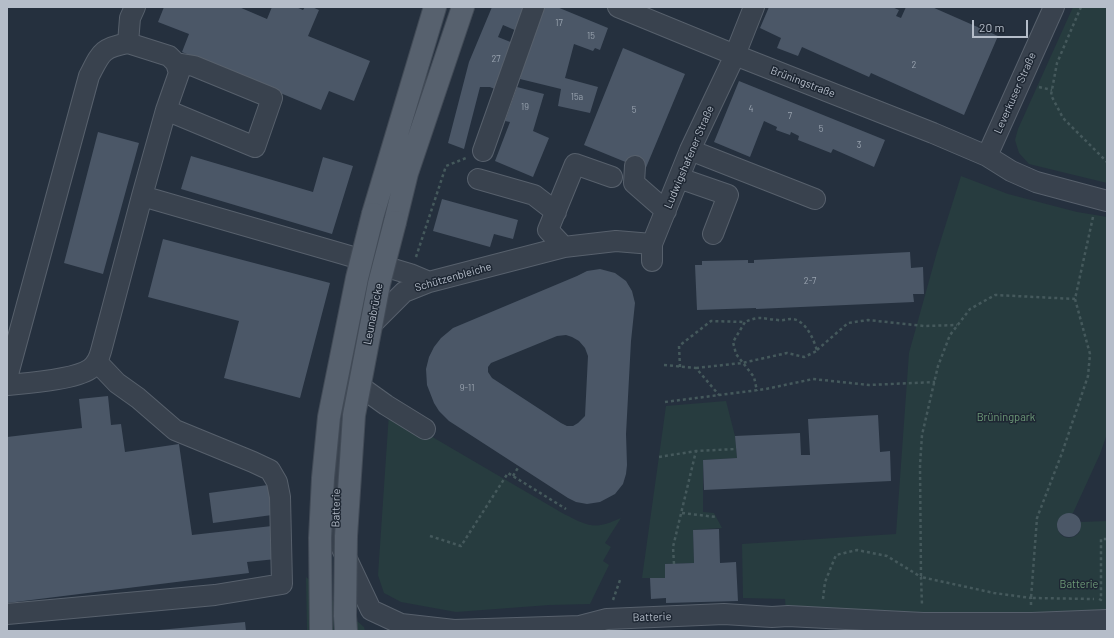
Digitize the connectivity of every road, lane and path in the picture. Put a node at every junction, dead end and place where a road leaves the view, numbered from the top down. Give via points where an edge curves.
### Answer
1 (134, 7) edge
2 (435, 7) edge
3 (462, 7) edge
4 (534, 7) edge
5 (618, 7) edge
6 (754, 7) edge
7 (1054, 7) edge
8 (1081, 7) edge
9 (128, 43) junction
10 (735, 55) junction
11 (176, 63) junction
12 (166, 110) junction
13 (690, 150) junction
14 (483, 151) joint
15 (987, 156) junction
16 (1107, 162) edge
17 (635, 166) dead end
18 (612, 177) dead end
19 (678, 178) junction
20 (478, 179) dead end
21 (142, 196) junction
22 (815, 199) dead end
23 (1107, 201) edge
24 (666, 211) junction
25 (556, 212) junction
26 (1094, 216) dead end
27 (713, 234) dead end
28 (564, 247) junction
29 (652, 253) joint
30 (410, 274) junction
31 (429, 282) junction
32 (1075, 299) junction
33 (745, 322) junction
34 (957, 325) junction
35 (816, 351) junction
36 (97, 362) junction
37 (742, 363) junction
38 (664, 365) dead end
39 (680, 367) junction
40 (696, 368) junction
41 (347, 377) junction
42 (7, 378) edge
43 (935, 382) junction
44 (7, 385) edge
45 (757, 390) junction
46 (719, 395) junction
47 (666, 402) dead end
48 (425, 429) dead end
49 (337, 448) joint
50 (736, 449) dead end
51 (696, 451) junction
52 (659, 457) dead end
53 (519, 466) dead end
54 (513, 476) junction
55 (566, 509) dead end
56 (682, 513) junction
57 (716, 517) dead end
58 (430, 536) dead end
59 (1107, 539) edge
60 (674, 564) dead end
61 (921, 577) junction
62 (1031, 598) junction
63 (820, 618) junction
64 (13, 619) edge
65 (1107, 620) edge
66 (321, 631) edge
67 (346, 631) edge

1 - 9 street via 130,18
2 - 66 main road, Leunabrücke, bridge via 373,214 357,278 329,417 320,538
3 - 67 main road, Leunabrücke, bridge via 408,173 395,222 379,284 354,415 346,536
4 - 14 street
5 - 10 street, Brüningstraße
6 - 10 street, Ludwigshafener Straße
7 - 15 street, Leverkuser Straße
8 - 16 path via 1057,62 1051,95 1063,118
9 - 11 street via 169,56
9 - 42 street via 113,46 101,54 89,76
10 - 13 street, Ludwigshafener Straße
10 - 15 street, Brüningstraße
11 - 12 street via 179,73
11 - 12 street via 194,66 272,98 255,147
12 - 21 street
13 - 19 street, Ludwigshafener Straße
13 - 22 street
14 - 30 path via 446,166
15 - 23 street, Brüningstraße via 1036,182
17 - 24 street via 634,183
18 - 25 street via 575,164
19 - 24 street, Ludwigshafener Straße
19 - 27 street via 728,195
20 - 25 street via 534,195
21 - 30 street
21 - 36 street
24 - 29 street, Ludwigshafener Straße
25 - 28 street via 548,230
26 - 32 path
28 - 29 street, Schützenbleiche via 616,241
28 - 31 street, Schützenbleiche
30 - 31 street
31 - 41 street, Schützenbleiche via 404,292 369,327 348,369
32 - 34 path via 995,295 970,309
32 - 62 path via 1090,354 1088,376 1037,518
33 - 35 path via 756,317 780,321 792,318 804,325 814,340
33 - 37 path via 733,342
33 - 39 path via 711,321 680,346
34 - 35 path via 924,326 868,320 848,323
34 - 43 path via 950,335 938,366
35 - 37 path via 804,357 787,353
36 - 44 street via 77,376
36 - 64 street via 117,383 175,430 270,470 277,482 280,497 282,584 215,595
37 - 40 path
37 - 45 path via 754,378
38 - 39 path
39 - 40 path
40 - 46 path
41 - 48 street
41 - 49 street, Schützenbleiche
43 - 45 path via 870,385 814,379
43 - 61 path via 922,435
45 - 46 path
46 - 47 path
49 - 63 street, Batterie via 336,536 371,610 401,624 454,630 580,626 607,619 724,614
50 - 51 path
51 - 52 path
51 - 56 path
53 - 54 path
54 - 55 path
54 - 58 path via 508,473 461,546
56 - 57 path
56 - 60 path via 673,547
59 - 62 path via 1102,539 1101,600
61 - 62 path via 994,593
61 - 63 path via 887,556 856,550 836,555 825,582
63 - 65 street, Batterie via 923,623

